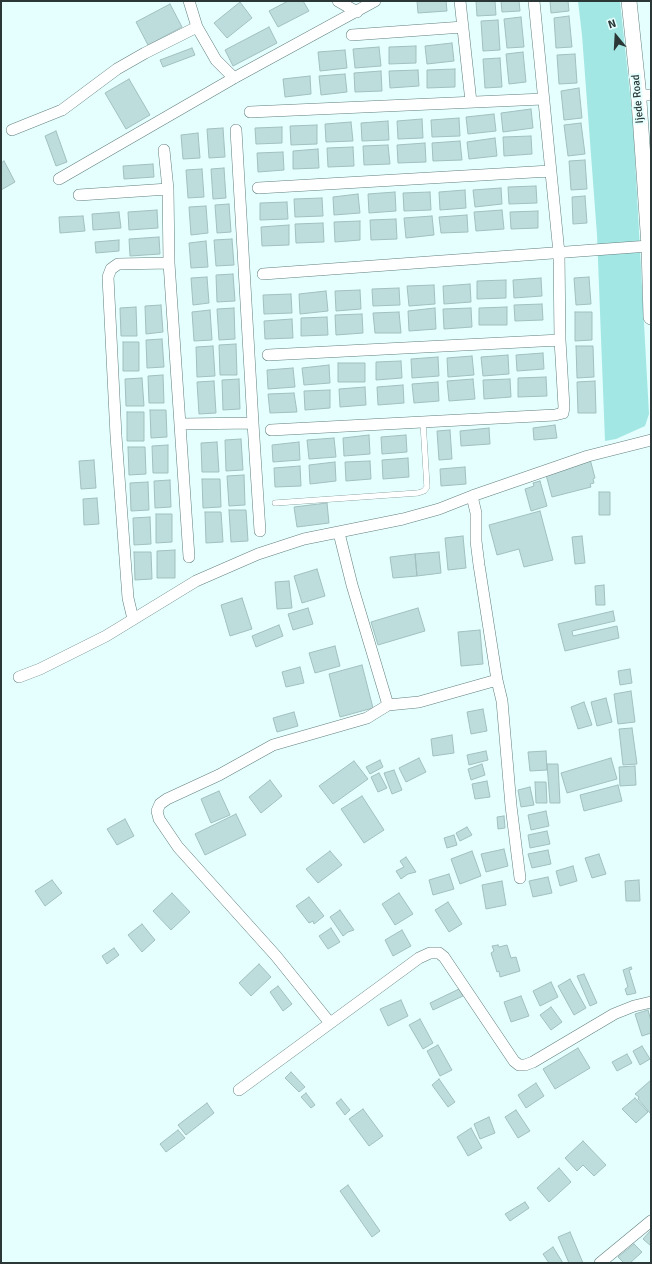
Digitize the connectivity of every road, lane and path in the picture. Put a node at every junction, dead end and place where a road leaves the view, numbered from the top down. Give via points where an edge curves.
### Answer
1 (189, 1) edge
2 (338, 1) edge
3 (375, 1) edge
4 (460, 1) edge
5 (534, 1) edge
6 (629, 1) edge
7 (357, 12) junction
8 (197, 27) junction
9 (463, 27) junction
10 (352, 35) dead end
11 (234, 78) junction
12 (644, 95) edge
13 (543, 99) junction
14 (471, 102) junction
15 (250, 112) dead end
16 (12, 130) dead end
17 (236, 130) dead end
18 (164, 150) dead end
19 (550, 171) junction
20 (59, 179) dead end
21 (258, 188) dead end
22 (168, 189) junction
23 (79, 195) dead end
24 (649, 246) junction
25 (559, 253) junction
26 (169, 263) junction
27 (263, 274) dead end
28 (651, 317) edge
29 (560, 340) junction
30 (268, 355) dead end
31 (423, 422) junction
32 (253, 423) junction
33 (181, 424) junction
34 (271, 430) dead end
35 (651, 440) edge
36 (472, 496) junction
37 (275, 503) dead end
38 (260, 531) dead end
39 (339, 533) junction
40 (189, 557) dead end
41 (133, 619) junction
42 (19, 677) dead end
43 (497, 680) junction
44 (388, 705) junction
45 (520, 878) dead end
46 (651, 1002) edge
47 (330, 1023) junction
48 (239, 1090) dead end
49 (651, 1221) edge
50 (600, 1263) edge

1 - 8 street
2 - 7 street
3 - 7 street
4 - 9 street
5 - 13 street
6 - 12 main road, Ijede Road
7 - 11 street
8 - 11 street via 216,60
8 - 16 street via 123,66 62,110
9 - 10 street
9 - 14 street
11 - 20 street
12 - 24 main road, Ijede Road
13 - 14 street
13 - 19 street
14 - 15 street
17 - 32 street
18 - 22 street
19 - 21 street
19 - 25 street
22 - 23 street
22 - 26 street
24 - 25 street
24 - 28 main road, Ijede Road
25 - 27 street
25 - 29 street
26 - 33 street
26 - 41 street via 118,264 111,269 108,278 116,436 128,598
29 - 30 street
29 - 31 street via 563,413
31 - 34 street
31 - 37 lane via 427,487 424,491
32 - 33 street
32 - 38 street
33 - 40 street
35 - 36 street via 588,456
36 - 39 street via 439,509
36 - 43 street via 476,513 479,565
39 - 41 street via 304,539 258,554 196,581
39 - 44 street
41 - 42 street via 106,636
43 - 44 street via 419,702
43 - 45 street via 502,701 510,806
44 - 47 street via 367,718 273,745 167,798 157,810 159,820 178,848 276,956
46 - 47 street via 614,1014 533,1062 519,1065 444,957 438,953 430,953 419,958
47 - 48 street
49 - 50 street

